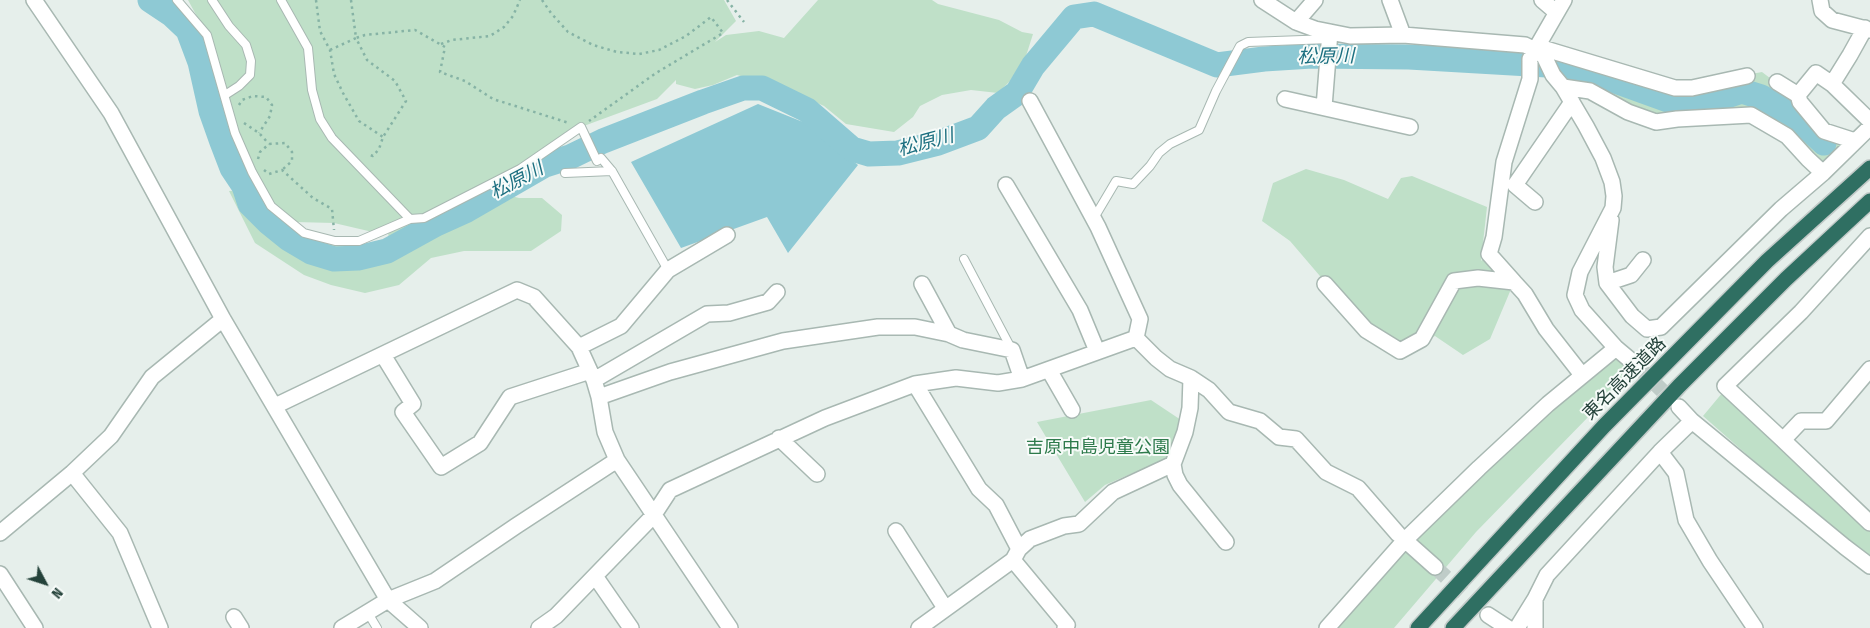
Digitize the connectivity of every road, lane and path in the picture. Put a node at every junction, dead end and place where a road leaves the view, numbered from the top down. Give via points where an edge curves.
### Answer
1 (34, 0) edge
2 (177, 0) edge
3 (212, 0) edge
4 (282, 0) edge
5 (316, 0) edge
6 (351, 0) edge
7 (520, 0) edge
8 (542, 0) edge
9 (727, 0) edge
10 (1262, 0) edge
11 (1315, 0) edge
12 (1390, 0) edge
13 (1542, 0) edge
14 (1820, 0) edge
15 (1560, 6) edge
16 (744, 22) dead end
17 (1296, 22) junction
18 (1867, 29) edge
19 (1403, 35) junction
20 (356, 38) junction
21 (1330, 38) junction
22 (440, 44) junction
23 (330, 50) junction
24 (1537, 52) junction
25 (1748, 76) dead end
26 (1558, 81) junction
27 (1776, 82) dead end
28 (1832, 84) junction
29 (225, 95) junction
30 (1798, 95) junction
31 (1285, 99) dead end
32 (1030, 101) dead end
33 (1572, 102) junction
34 (1324, 108) junction
35 (236, 111) dead end
36 (239, 119) dead end
37 (1870, 121) edge
38 (582, 127) junction
39 (1410, 127) dead end
40 (1870, 127) edge
41 (259, 133) junction
42 (383, 136) junction
43 (1855, 142) junction
44 (269, 144) junction
45 (367, 154) dead end
46 (1870, 168) edge
47 (282, 170) junction
48 (612, 171) junction
49 (1823, 173) junction
50 (565, 174) dead end
51 (1006, 185) dead end
52 (1534, 202) dead end
53 (1870, 202) edge
54 (1613, 208) junction
55 (1094, 218) junction
56 (410, 220) junction
57 (726, 235) dead end
58 (1870, 236) edge
59 (335, 241) junction
60 (964, 259) dead end
61 (1643, 260) dead end
62 (668, 270) junction
63 (1514, 282) junction
64 (1606, 283) junction
65 (922, 284) dead end
66 (1325, 284) dead end
67 (777, 292) dead end
68 (222, 319) junction
69 (949, 334) junction
70 (1136, 338) junction
71 (579, 347) junction
72 (1616, 348) junction
73 (1012, 350) junction
74 (1097, 351) junction
75 (383, 355) junction
76 (1635, 364) tunnel mouth
77 (1870, 369) edge
78 (1049, 370) junction
79 (1582, 375) junction
80 (592, 376) junction
81 (1191, 378) junction
82 (1022, 379) junction
83 (915, 384) junction
84 (599, 397) junction
85 (276, 406) junction
86 (1679, 407) tunnel mouth
87 (1072, 410) dead end
88 (1692, 421) junction
89 (779, 438) junction
90 (1783, 440) junction
91 (1660, 452) junction
92 (617, 460) junction
93 (1173, 464) junction
94 (72, 473) junction
95 (818, 474) dead end
96 (653, 516) junction
97 (1870, 523) edge
98 (896, 531) dead end
99 (0, 533) edge
100 (1405, 540) junction
101 (1226, 542) dead end
102 (1016, 555) junction
103 (1870, 566) edge
104 (1435, 567) tunnel mouth
105 (0, 574) edge
106 (595, 576) junction
107 (1535, 599) junction
108 (388, 600) junction
109 (945, 608) junction
110 (368, 612) junction
111 (1488, 615) tunnel mouth
112 (560, 622) edge
113 (35, 628) edge
114 (160, 628) edge
115 (342, 628) edge
116 (377, 628) edge
117 (420, 628) edge
118 (539, 628) edge
119 (631, 628) edge
120 (730, 628) edge
121 (919, 628) edge
122 (1065, 628) edge
123 (1327, 628) edge
124 (1418, 628) edge
125 (1454, 628) edge
126 (1508, 628) edge
127 (1517, 628) edge
128 (1535, 628) edge
129 (1755, 628) edge

1 - 68 street via 111,113
2 - 29 lane via 207,35
3 - 29 lane via 246,46 251,61 250,75
4 - 56 lane via 308,48 312,90 320,119 332,138
5 - 23 path via 320,31
6 - 20 path
7 - 22 path via 504,27 490,36
8 - 38 path via 568,32 592,45 617,52 639,54 659,50 686,36 711,17 723,33 656,73
9 - 16 path
10 - 17 street
11 - 17 street
12 - 19 street
13 - 15 street
14 - 18 street via 1822,11 1832,20
15 - 24 street
17 - 21 street
18 - 28 street
19 - 21 street
19 - 24 street via 1525,45
20 - 22 path via 415,30
20 - 23 path
20 - 42 path via 367,60 395,81 406,101
21 - 34 street
21 - 55 lane via 1248,42 1240,46 1199,130 1170,144 1133,184 1116,180
22 - 38 path via 445,47 440,72 465,81 493,99
23 - 42 path via 334,74 359,122
24 - 25 street via 1675,88 1692,88
24 - 26 street
24 - 63 street via 1504,162 1489,254
26 - 33 street
26 - 49 street via 1590,91 1628,112 1656,122 1751,115 1787,136
27 - 30 street
28 - 30 street via 1816,74
28 - 37 street
29 - 59 lane via 235,133 272,206 304,234
30 - 43 street via 1824,131
31 - 34 street
32 - 55 street
33 - 52 street via 1515,185
33 - 54 street via 1603,158 1612,182
34 - 39 street
35 - 41 path via 242,100 253,96 266,97 272,105 270,116
36 - 41 path
38 - 48 lane via 597,161 601,158
38 - 56 lane via 512,174 424,218
40 - 43 street
41 - 44 path
42 - 45 path via 373,156
43 - 49 street
44 - 47 path via 285,143 292,152 292,161
44 - 47 path via 257,160 269,174
46 - 124 highway, 東名高速道路 via 1767,261 1610,420
47 - 59 path via 313,198 332,209
48 - 50 lane
48 - 62 lane
49 - 64 street via 1781,209 1661,327 1647,329 1632,316
51 - 74 street via 1080,310
53 - 125 highway via 1786,279 1679,386
54 - 64 street
54 - 72 street via 1580,272 1575,295 1582,310
55 - 70 street via 1140,319
56 - 59 lane via 359,241
57 - 62 street
58 - 90 street via 1801,312 1725,386
60 - 73 lane
61 - 64 street via 1630,275
62 - 71 street via 621,326
63 - 66 street via 1478,278 1454,281 1422,339 1400,351 1366,330
63 - 79 street
65 - 69 street
67 - 80 street via 768,302 728,313 708,314
68 - 85 street
68 - 94 street via 152,376 111,436
69 - 73 street
69 - 84 street via 915,328 878,327 783,341 670,372
70 - 74 street
70 - 81 street via 1170,369
71 - 75 street via 534,297 517,290
71 - 80 street
72 - 76 street
72 - 79 street
73 - 82 street
74 - 78 street
75 - 80 street via 413,404 403,412 441,466 480,443 504,397
75 - 85 street
77 - 90 street via 1826,421 1801,421
78 - 82 street
78 - 87 street
79 - 100 street
80 - 84 street
81 - 93 street via 1185,432
81 - 100 street via 1210,390 1229,412 1260,421 1279,436 1296,439 1326,472 1358,488
82 - 83 street via 998,383 956,378
83 - 89 street
83 - 102 street via 979,489 996,505
84 - 92 street via 605,432
85 - 108 street
86 - 88 street
88 - 91 street
88 - 103 street
89 - 95 street
89 - 96 street via 670,490
90 - 97 street
91 - 107 street via 1547,575
91 - 129 street via 1676,473 1686,520
92 - 96 street
92 - 108 street via 436,581
93 - 101 street via 1180,485
93 - 102 street via 1113,492 1079,524 1030,539
94 - 99 street
94 - 114 street via 120,533
96 - 106 street
96 - 120 street
98 - 109 street
100 - 104 street
100 - 123 street
102 - 109 street
102 - 122 street via 1068,625
105 - 113 street
106 - 112 street
106 - 119 street
107 - 127 street
107 - 128 street
108 - 110 street
108 - 117 street
109 - 121 street
110 - 115 street
110 - 116 lane
111 - 126 street
112 - 118 street

